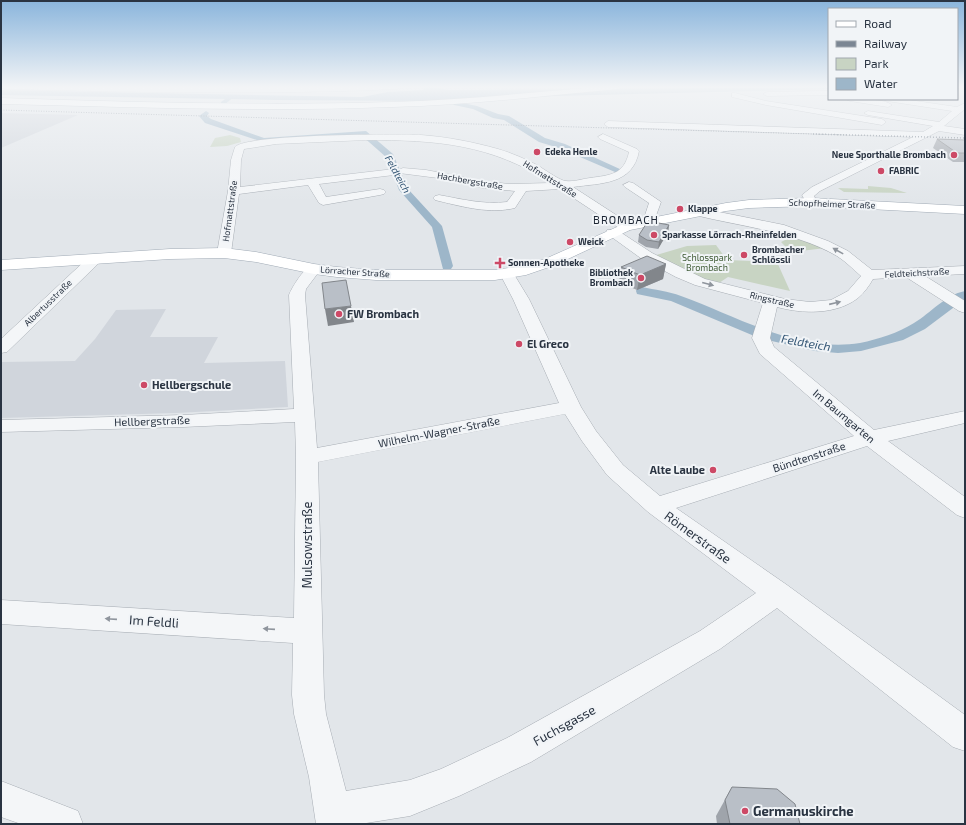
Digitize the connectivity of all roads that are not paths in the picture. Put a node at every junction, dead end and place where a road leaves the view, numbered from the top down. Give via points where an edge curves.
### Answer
1 (934, 126) edge
2 (603, 137) dead end
3 (312, 182) junction
4 (561, 185) junction
5 (629, 185) dead end
6 (522, 188) junction
7 (234, 191) junction
8 (380, 192) dead end
9 (439, 198) dead end
10 (811, 202) junction
11 (965, 210) edge
12 (699, 212) junction
13 (649, 221) junction
14 (626, 227) junction
15 (612, 233) junction
16 (224, 253) junction
17 (95, 259) junction
18 (1, 265) edge
19 (314, 269) junction
20 (965, 270) edge
21 (507, 274) junction
22 (911, 274) junction
23 (869, 275) junction
24 (771, 302) junction
25 (957, 303) edge
26 (1, 348) edge
27 (571, 407) junction
28 (303, 415) junction
29 (965, 417) edge
30 (1, 426) edge
31 (870, 438) junction
32 (307, 457) junction
33 (656, 506) junction
34 (965, 509) edge
35 (777, 593) junction
36 (1, 612) edge
37 (308, 631) junction
38 (965, 734) edge
39 (1, 799) edge
40 (333, 818) edge
41 (65, 824) edge

1 - 10 street via 816,189 808,195
2 - 4 street, Hachbergstraße via 634,151 624,172 616,177
3 - 6 street, Hachbergstraße via 398,172 424,172 494,186
3 - 7 street, Hachbergstraße
3 - 8 street via 323,201
4 - 6 street, Hachbergstraße
4 - 7 street, Hofmattstraße via 520,160 484,148 442,141 361,138 244,145 240,147 236,160
4 - 14 street, Hofmattstraße
5 - 13 street via 655,202
6 - 9 street via 511,205 500,207
7 - 16 street, Hofmattstraße
10 - 11 main road, Schopfheimer Straße
10 - 12 main road, Schopfheimer Straße via 749,204
12 - 13 main road, Lörracher Straße
23 -> 12 street via 843,254 823,244 779,228
13 - 14 main road, Lörracher Straße
14 - 15 main road, Lörracher Straße
15 - 21 main road, Lörracher Straße via 550,262
15 -> 24 street, Ringstraße via 671,270 700,282
16 - 17 main road, Lörracher Straße
16 - 19 main road, Lörracher Straße
17 - 18 main road, Lörracher Straße
17 - 26 street, Albertusstraße
19 - 21 main road, Lörracher Straße via 376,275
19 - 28 street, Mulsowstraße via 297,294
20 - 22 street, Feldteichstraße
21 - 27 street, Römerstraße
22 - 23 street, Feldteichstraße
22 - 25 street
24 -> 23 street, Ringstraße via 796,306 838,303 852,296
24 - 31 street, Im Baumgarten via 762,335 766,350
27 - 32 street, Wilhelm-Wagner-Straße
27 - 33 street, Römerstraße via 614,470
28 - 30 street, Hellbergstraße
28 - 32 street, Mulsowstraße
29 - 31 street, Bündtenstraße
31 - 33 street, Bündtenstraße
31 - 34 street, Im Baumgarten
32 - 37 street, Mulsowstraße
33 - 35 street, Römerstraße
35 - 38 street, Römerstraße
35 - 40 street, Fuchsgasse via 710,640 519,750 447,784 410,798
37 -> 36 street, Im Feldli
37 - 40 street, Mulsowstraße via 310,714 326,777
39 - 41 street

